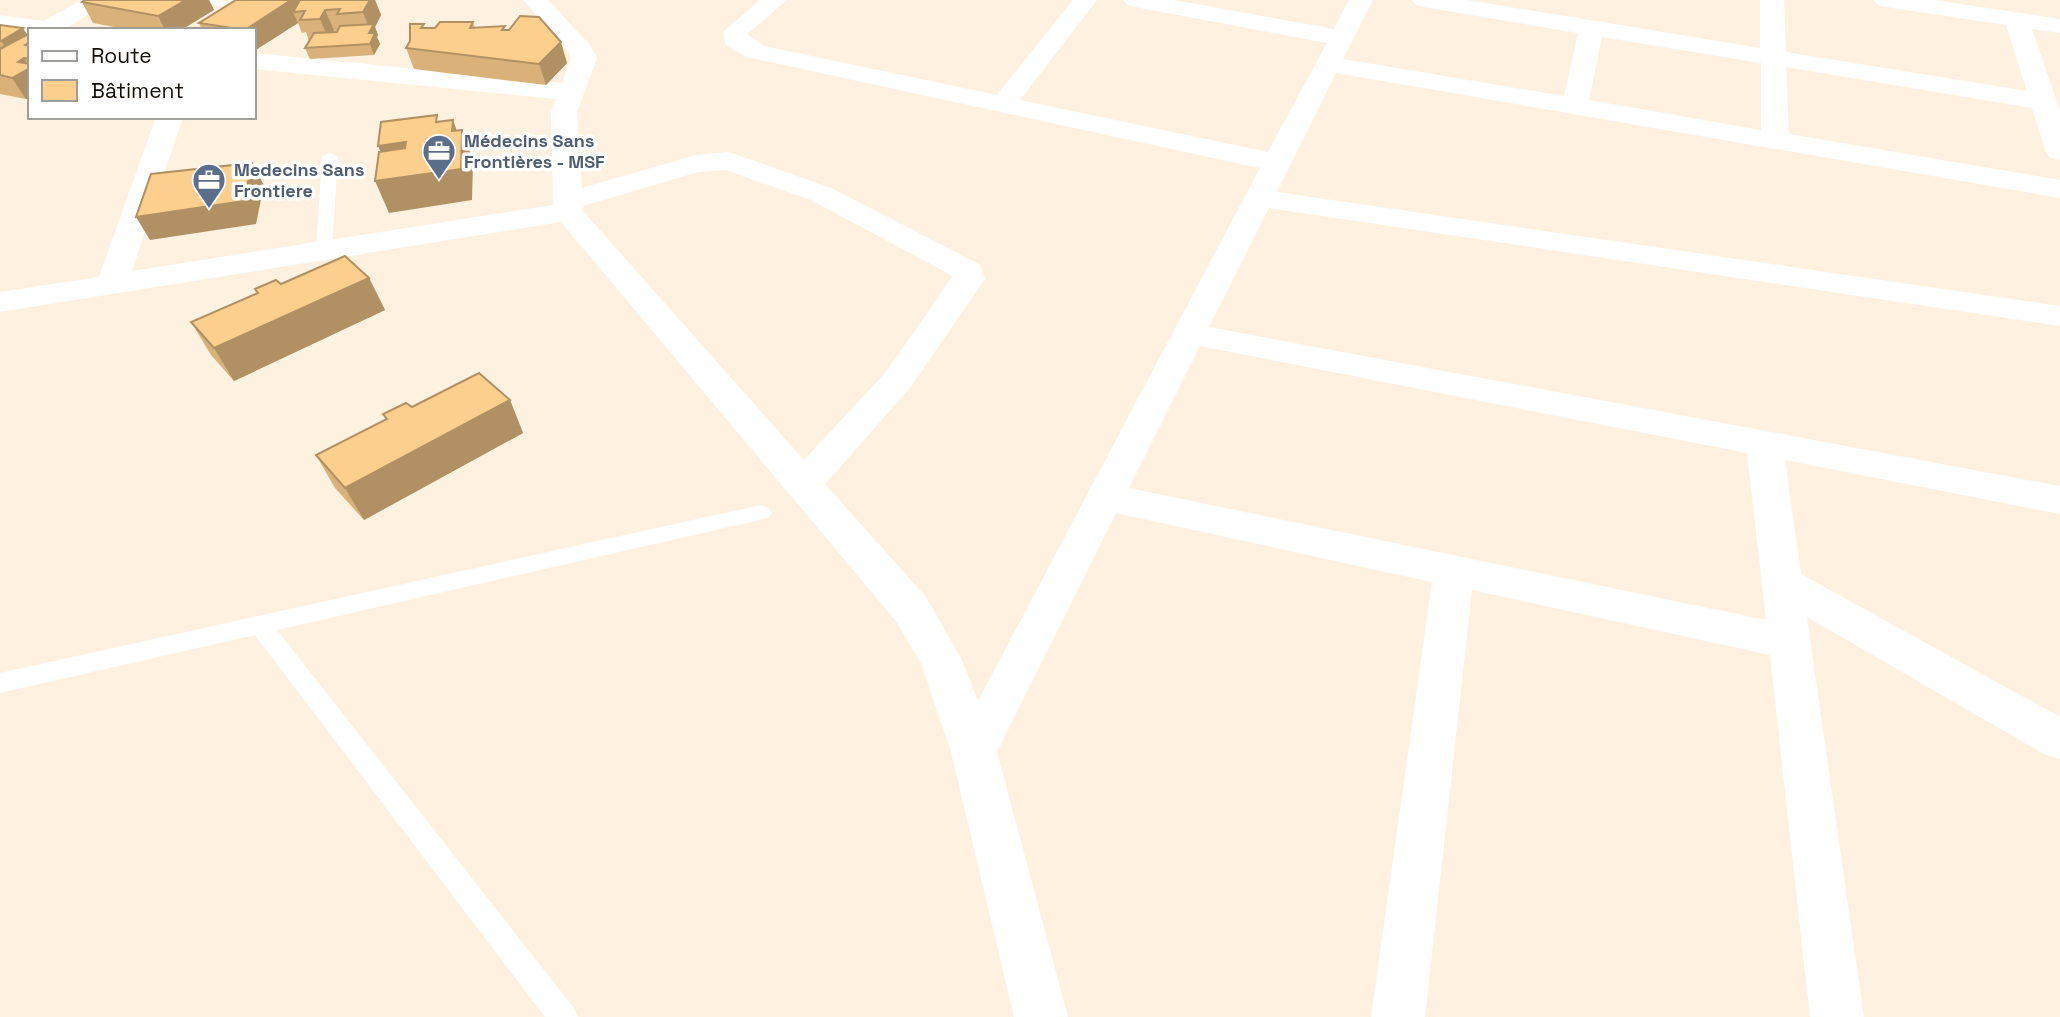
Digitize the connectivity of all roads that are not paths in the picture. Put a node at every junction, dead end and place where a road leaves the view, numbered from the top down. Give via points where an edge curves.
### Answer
1 (99, 0) edge
2 (201, 0) edge
3 (536, 0) edge
4 (775, 0) edge
5 (1085, 0) edge
6 (1135, 0) edge
7 (1362, 0) edge
8 (1424, 0) edge
9 (1772, 0) edge
10 (1886, 0) edge
11 (245, 8) edge
12 (2016, 19) junction
13 (0, 22) edge
14 (2060, 26) edge
15 (1592, 27) junction
16 (43, 28) edge
17 (52, 28) edge
18 (1335, 51) junction
19 (1773, 57) junction
20 (256, 61) edge
21 (568, 93) junction
22 (2043, 102) junction
23 (1003, 105) junction
24 (1575, 106) junction
25 (169, 119) edge
26 (2058, 137) edge
27 (1775, 140) junction
28 (330, 157) dead end
29 (1278, 163) junction
30 (2060, 189) edge
31 (1259, 198) junction
32 (568, 207) junction
33 (324, 251) junction
34 (112, 284) junction
35 (0, 302) edge
36 (2060, 316) edge
37 (1190, 334) junction
38 (1764, 443) junction
39 (802, 486) junction
40 (1105, 497) junction
41 (2060, 500) edge
42 (761, 513) dead end
43 (1454, 571) junction
44 (1782, 583) junction
45 (260, 625) junction
46 (1790, 642) junction
47 (0, 683) edge
48 (2060, 740) edge
49 (974, 752) junction
50 (563, 1017) edge
51 (1041, 1017) edge
52 (1398, 1017) edge
53 (1837, 1017) edge

1 - 17 street
2 - 11 lane
3 - 21 street via 584,58
4 - 23 street via 735,32 735,40 743,47
5 - 23 street
6 - 18 street
7 - 18 street
8 - 15 street
9 - 19 street
10 - 12 street
12 - 14 street
12 - 22 street
13 - 16 street
15 - 19 street
15 - 24 street
18 - 24 street
18 - 29 street
19 - 22 street
19 - 27 street
20 - 21 street
21 - 32 street via 564,112
22 - 26 street
23 - 29 street
24 - 27 street
25 - 34 street
27 - 30 street
28 - 33 lane
29 - 31 street
31 - 36 street
31 - 37 street
32 - 33 street
32 - 39 street
32 - 39 street via 696,164 729,161 821,194 968,271 968,279 898,380
33 - 34 street
34 - 35 street
37 - 38 street
37 - 40 street
38 - 41 street
38 - 44 street
39 - 49 street via 911,609 941,660
40 - 43 street
40 - 49 street
42 - 45 lane
43 - 46 street
43 - 52 street
44 - 46 street
44 - 48 street
45 - 47 lane
45 - 50 lane
46 - 53 street
49 - 51 street

